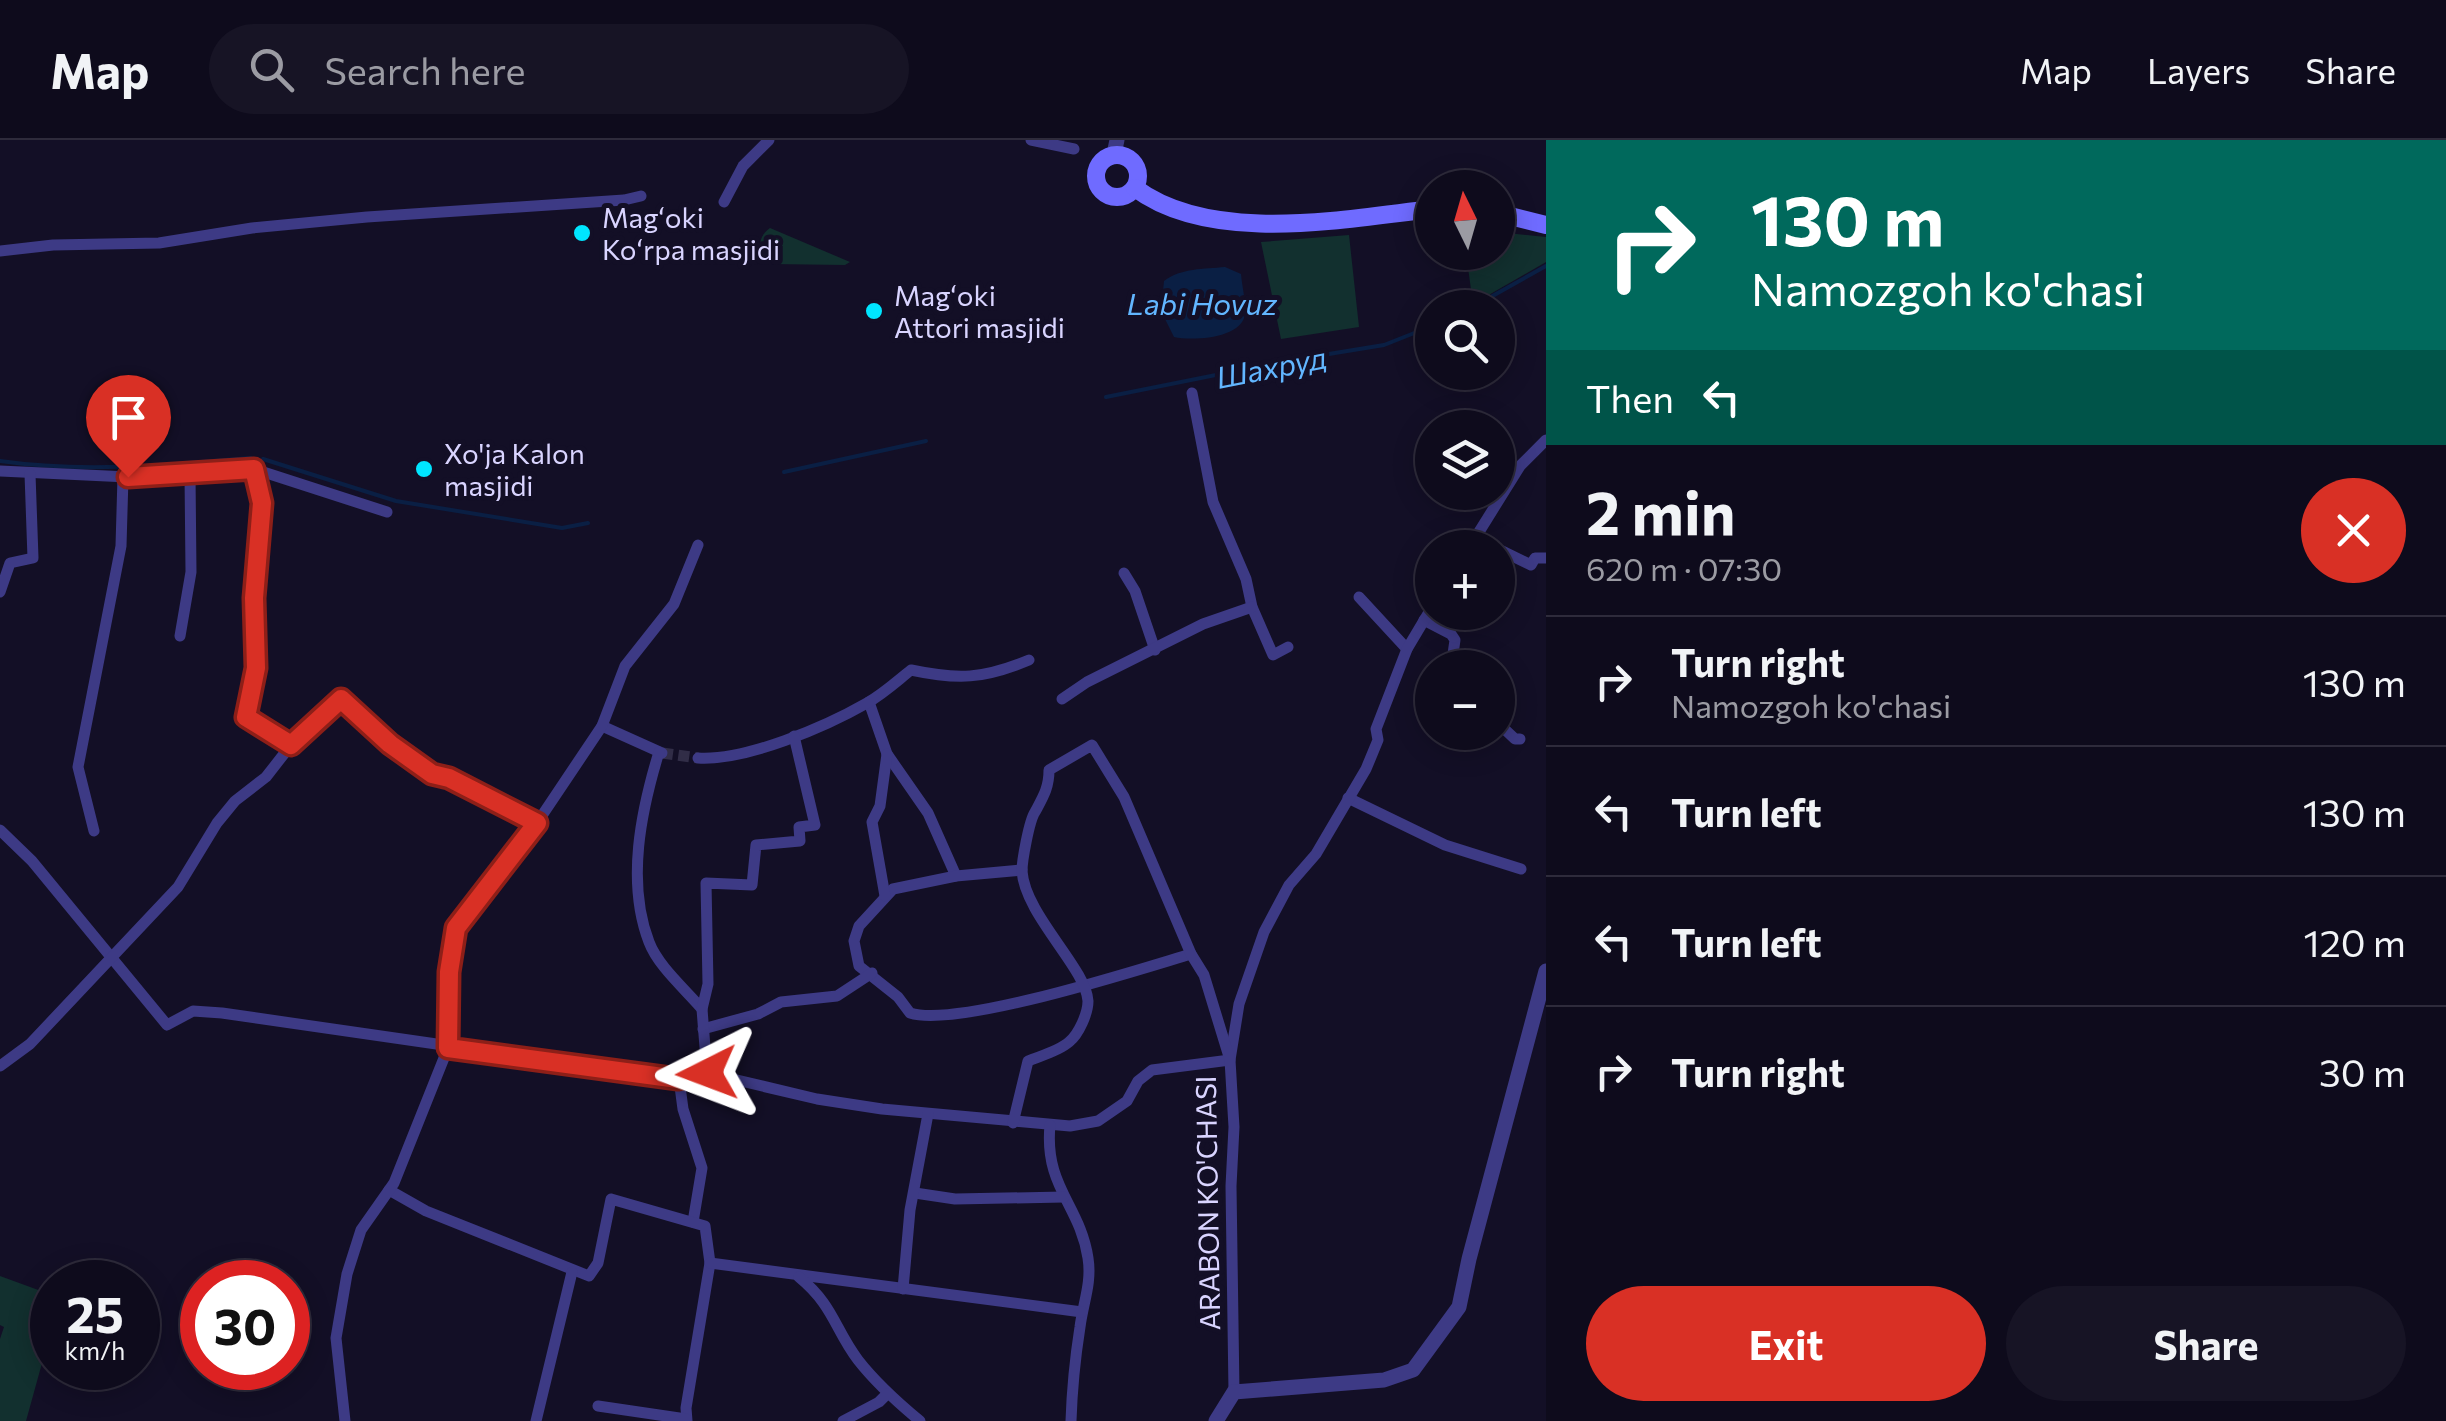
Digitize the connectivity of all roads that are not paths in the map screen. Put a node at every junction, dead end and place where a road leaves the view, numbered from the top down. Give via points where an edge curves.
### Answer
1 (770, 140) edge
2 (1031, 140) edge
3 (1115, 147) edge
4 (1074, 150) dead end
5 (1134, 188) junction
6 (641, 196) dead end
7 (724, 202) dead end
8 (1415, 211) edge
9 (0, 251) edge
10 (1192, 393) dead end
11 (1545, 444) edge
12 (254, 469) junction
13 (0, 471) edge
14 (30, 474) junction
15 (190, 474) junction
16 (123, 477) junction
17 (387, 512) dead end
18 (1480, 530) edge
19 (698, 545) dead end
20 (1515, 557) edge
21 (1546, 558) edge
22 (1124, 572) dead end
23 (0, 592) edge
24 (1358, 597) dead end
25 (1252, 607) junction
26 (1418, 630) edge
27 (1443, 630) edge
28 (180, 636) dead end
29 (1288, 647) dead end
30 (1155, 650) junction
31 (1407, 650) junction
32 (1454, 650) edge
33 (1029, 660) dead end
34 (1062, 699) dead end
35 (868, 702) junction
36 (602, 726) junction
37 (794, 736) junction
38 (1515, 739) edge
39 (1520, 739) dead end
40 (291, 745) junction
41 (888, 754) junction
42 (698, 758) tunnel mouth
43 (1348, 798) junction
44 (537, 823) junction
45 (0, 830) edge
46 (94, 830) dead end
47 (1521, 869) dead end
48 (1022, 870) junction
49 (956, 876) junction
50 (886, 896) junction
51 (1191, 954) junction
52 (111, 957) junction
53 (1546, 971) edge
54 (872, 974) junction
55 (1082, 985) junction
56 (702, 1008) junction
57 (703, 1029) junction
58 (448, 1048) junction
59 (1230, 1060) junction
60 (0, 1066) edge
61 (707, 1073) junction
62 (678, 1079) junction
63 (928, 1114) junction
64 (1014, 1123) junction
65 (1050, 1124) junction
66 (389, 1190) junction
67 (915, 1193) junction
68 (1064, 1197) junction
69 (694, 1222) junction
70 (710, 1264) junction
71 (572, 1272) junction
72 (799, 1278) junction
73 (904, 1289) junction
74 (1082, 1312) junction
75 (1234, 1392) junction
76 (888, 1394) junction
77 (598, 1406) dead end
78 (686, 1420) edge
79 (1214, 1420) edge
80 (345, 1421) edge
81 (536, 1421) edge
82 (843, 1421) edge
83 (920, 1421) edge
84 (1071, 1421) edge

1 - 7 street via 743,166
2 - 4 street
3 - 5 main road via 1136,164
3 - 5 main road via 1100,163 1098,187 1112,197
5 - 8 main road via 1174,210 1228,222
6 - 9 street via 252,228 159,243
10 - 25 street via 1213,502
11 - 18 street via 1520,466
12 - 15 street
12 - 17 street
12 - 40 street via 262,503 256,668 246,717
13 - 14 street
14 - 16 street
14 - 23 street via 33,558 10,563
15 - 16 street
15 - 28 street via 191,572
16 - 46 street via 121,546 78,767
19 - 36 street via 674,604 625,666
20 - 21 street via 1532,565
22 - 30 street
24 - 31 street
25 - 29 street via 1273,654
25 - 30 street
26 - 31 street
27 - 32 street via 1455,640
30 - 34 street
31 - 43 street via 1376,728 1378,740
33 - 35 street via 954,679 911,670
35 - 37 street
35 - 41 street
36 - 44 street
36 - 56 street via 661,752 644,810 637,893 650,945
37 - 42 street via 738,756
37 - 56 street via 815,825 799,827 800,840 756,845 752,885 706,883 708,984
38 - 39 street
40 - 44 street via 341,699 432,774
40 - 52 street via 216,823 178,887
41 - 49 street via 928,814
41 - 50 street via 872,822
43 - 47 street via 1445,845
43 - 59 street via 1264,932 1238,1004
44 - 58 street via 456,928
45 - 52 street
48 - 49 street
48 - 51 street, ARABON KO'CHASI via 1049,770 1092,745 1124,797
48 - 55 street via 1031,899
49 - 50 street
50 - 54 street via 854,941 859,966
51 - 55 street
51 - 59 street, ARABON KO'CHASI
52 - 58 street via 167,1025 194,1010
52 - 60 street via 30,1044
53 - 75 street via 1459,1307 1413,1370 1384,1380
54 - 55 street via 916,1015 961,1014
54 - 57 street via 837,996 781,1002
55 - 64 street via 1088,1001 1082,1023 1069,1042 1028,1061
56 - 57 street
57 - 61 street
58 - 62 street
58 - 66 street
59 - 65 street via 1152,1070 1127,1102 1098,1121
59 - 75 street, ARABON KO'CHASI
61 - 62 street
61 - 63 street via 817,1099
62 - 69 street via 702,1168
63 - 64 street
63 - 67 street
64 - 65 street
65 - 68 street via 1052,1173
66 - 71 street
66 - 80 street via 361,1230 338,1321
67 - 68 street
67 - 73 street
68 - 74 street via 1088,1258
69 - 70 street via 705,1226
69 - 71 street via 611,1199 594,1271
70 - 72 street
70 - 78 street
71 - 81 street
72 - 73 street
72 - 76 street via 819,1294 856,1357
73 - 74 street
74 - 84 street
75 - 79 street
76 - 82 street
76 - 83 street
77 - 78 street

